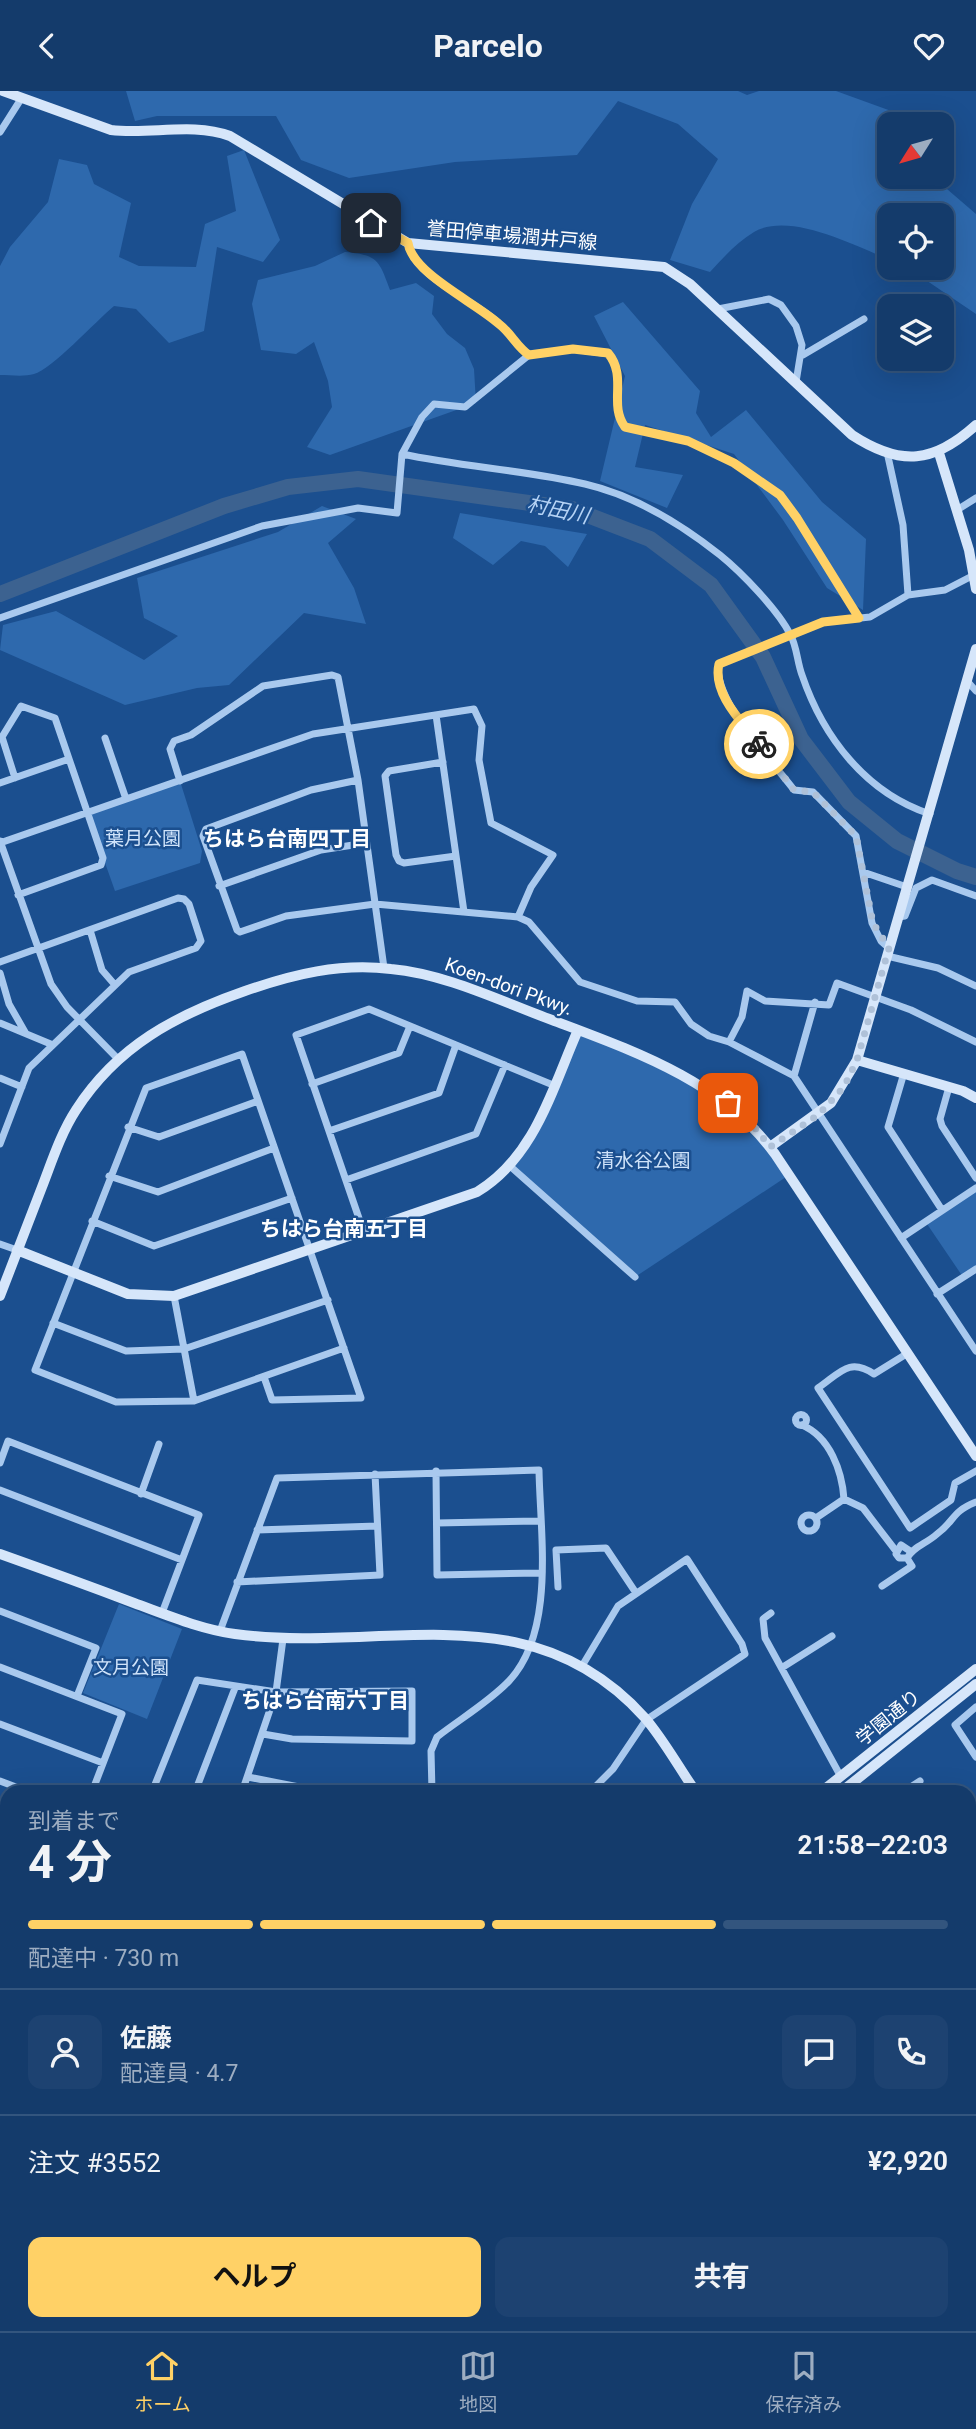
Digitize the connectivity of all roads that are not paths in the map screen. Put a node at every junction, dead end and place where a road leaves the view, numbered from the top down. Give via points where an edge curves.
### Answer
1 (3, 91) edge
2 (21, 99) junction
3 (0, 132) edge
4 (408, 243) junction
5 (718, 309) junction
6 (864, 319) dead end
7 (529, 355) junction
8 (803, 355) junction
9 (796, 382) junction
10 (976, 425) edge
11 (887, 452) junction
12 (939, 453) junction
13 (402, 454) junction
14 (976, 498) edge
15 (957, 510) junction
16 (975, 584) edge
17 (908, 595) junction
18 (0, 618) edge
19 (859, 618) junction
20 (791, 635) junction
21 (976, 649) edge
22 (968, 682) junction
23 (976, 691) edge
24 (436, 715) junction
25 (349, 727) junction
26 (105, 738) dead end
27 (69, 759) junction
28 (443, 762) junction
29 (15, 778) junction
30 (358, 780) junction
31 (180, 781) junction
32 (0, 783) edge
33 (126, 799) junction
34 (87, 812) junction
35 (930, 814) junction
36 (0, 842) edge
37 (366, 843) junction
38 (456, 856) junction
39 (863, 872) junction
40 (219, 885) junction
41 (907, 887) junction
42 (18, 895) junction
43 (976, 896) edge
44 (375, 904) junction
45 (464, 912) junction
46 (518, 917) junction
47 (898, 917) junction
48 (90, 930) junction
49 (37, 949) junction
50 (888, 952) junction
51 (0, 962) edge
52 (383, 968) junction
53 (0, 973) edge
54 (115, 985) junction
55 (976, 986) edge
56 (874, 998) junction
57 (816, 1002) junction
58 (79, 1020) junction
59 (0, 1024) edge
60 (410, 1026) junction
61 (578, 1030) junction
62 (25, 1033) junction
63 (729, 1042) junction
64 (976, 1042) edge
65 (53, 1045) junction
66 (456, 1045) junction
67 (118, 1059) junction
68 (857, 1060) junction
69 (505, 1065) junction
70 (904, 1073) junction
71 (793, 1076) junction
72 (0, 1078) edge
73 (312, 1084) junction
74 (553, 1085) junction
75 (22, 1087) junction
76 (949, 1087) junction
77 (976, 1098) edge
78 (258, 1101) junction
79 (818, 1115) junction
80 (128, 1127) junction
81 (329, 1131) junction
82 (2, 1133) edge
83 (0, 1144) edge
84 (770, 1147) junction
85 (274, 1149) junction
86 (510, 1166) junction
87 (109, 1175) junction
88 (976, 1178) edge
89 (346, 1180) junction
90 (976, 1188) edge
91 (292, 1198) junction
92 (942, 1210) junction
93 (92, 1221) junction
94 (363, 1230) junction
95 (901, 1238) junction
96 (0, 1244) edge
97 (310, 1248) junction
98 (18, 1251) junction
99 (976, 1269) edge
100 (73, 1273) junction
101 (635, 1277) dead end
102 (937, 1294) junction
103 (0, 1296) edge
104 (174, 1296) junction
105 (328, 1300) junction
106 (53, 1323) junction
107 (344, 1348) junction
108 (184, 1349) junction
109 (976, 1351) edge
110 (908, 1353) junction
111 (264, 1377) junction
112 (194, 1401) junction
113 (802, 1425) dead end
114 (159, 1444) dead end
115 (974, 1449) edge
116 (0, 1463) edge
117 (436, 1471) junction
118 (976, 1471) edge
119 (375, 1474) junction
120 (0, 1490) edge
121 (141, 1494) junction
122 (844, 1499) junction
123 (976, 1502) edge
124 (816, 1518) dead end
125 (540, 1521) junction
126 (437, 1523) junction
127 (377, 1526) junction
128 (257, 1530) junction
129 (895, 1551) junction
130 (0, 1554) edge
131 (908, 1554) junction
132 (182, 1560) junction
133 (540, 1573) junction
134 (237, 1582) junction
135 (882, 1586) dead end
136 (558, 1587) dead end
137 (636, 1593) junction
138 (0, 1611) edge
139 (162, 1613) junction
140 (771, 1613) dead end
141 (220, 1631) junction
142 (832, 1636) dead end
143 (283, 1639) junction
144 (530, 1645) junction
145 (582, 1666) junction
146 (0, 1667) edge
147 (783, 1667) junction
148 (976, 1669) edge
149 (976, 1683) edge
150 (235, 1688) junction
151 (276, 1692) junction
152 (77, 1696) junction
153 (976, 1707) edge
154 (646, 1720) junction
155 (0, 1724) edge
156 (263, 1734) junction
157 (976, 1757) edge
158 (103, 1763) junction
159 (248, 1777) junction
160 (841, 1777) junction
161 (920, 1781) dead end
162 (95, 1785) edge
163 (156, 1785) edge
164 (198, 1785) edge
165 (245, 1785) edge
166 (289, 1785) edge
167 (432, 1785) edge
168 (597, 1785) edge
169 (691, 1785) edge
170 (830, 1785) edge
171 (850, 1785) edge
172 (914, 1785) edge

1 - 2 street, 誉田停車場潤井戸線
2 - 3 street
2 - 4 street, 誉田停車場潤井戸線 via 111,130 221,132
4 - 5 street, 誉田停車場潤井戸線 via 654,264 673,271
4 - 7 street via 414,260 494,319
5 - 8 street via 758,299 776,302 796,326
5 - 9 street, 誉田停車場潤井戸線
6 - 8 street
7 - 13 street via 465,407 437,404 427,409
7 - 19 street via 573,349 608,353 618,369 618,413 625,427 688,441 734,463 780,495
8 - 9 street
9 - 11 street, 誉田停車場潤井戸線 via 852,435
10 - 12 street
11 - 12 street, 誉田停車場潤井戸線 via 907,456
11 - 17 street via 903,524
12 - 15 street
13 - 18 street via 397,513 358,508 262,526
13 - 20 street via 577,482 624,498 670,521 722,557
14 - 15 street
15 - 16 street
16 - 17 street
17 - 19 street via 870,617
19 - 20 street via 823,622
20 - 35 street via 812,700 848,759 884,792
20 - 39 street via 719,664 717,673 728,704 794,790 813,792 856,836
21 - 22 street
22 - 23 street
22 - 35 street
24 - 25 street
24 - 28 street
24 - 46 street via 467,709 478,713 482,726 479,760 491,823 553,855
25 - 30 street
25 - 31 street via 313,734
25 - 31 street via 338,677 263,686 171,744
26 - 33 street
27 - 29 street
27 - 29 street via 55,718 21,706 2,737
27 - 34 street
28 - 38 street
28 - 38 street via 389,771 385,776 399,861
29 - 32 street
30 - 37 street
30 - 40 street via 311,790 206,829 203,836
31 - 33 street
33 - 34 street
34 - 36 street
34 - 42 street via 103,858 101,865
35 - 41 street
36 - 42 street
37 - 40 street via 321,850
37 - 44 street
38 - 45 street
39 - 41 street
39 - 50 street via 873,923
40 - 44 street via 240,932 286,916
41 - 47 street
42 - 49 street
43 - 47 street via 932,880 916,888 905,916
44 - 45 street
44 - 52 street
45 - 46 street
46 - 63 street via 529,922 580,982 638,1002 675,1002 691,1024
47 - 50 street
48 - 49 street
48 - 54 street via 102,970
48 - 54 street via 178,898 189,904 199,945 129,972
49 - 51 street
49 - 58 street via 51,984
50 - 55 street
50 - 56 street
52 - 61 street, Koen-dori Pkwy. via 443,980
52 - 67 street, Koen-dori Pkwy. via 334,968 272,982 176,1018
53 - 62 street via 9,1004
54 - 58 street
56 - 57 street via 837,983 829,1005
56 - 64 street via 911,1010
56 - 68 street
57 - 63 street via 765,1001 747,991 742,1017
57 - 71 street
58 - 65 street
58 - 67 street
59 - 62 street
60 - 66 street
60 - 73 street via 399,1053
60 - 73 street via 369,1009 296,1035
61 - 74 street
61 - 84 street, Koen-dori Pkwy. via 659,1063 717,1095
62 - 65 street
63 - 71 street
65 - 75 street via 29,1068
66 - 69 street
66 - 81 street via 439,1093
67 - 98 street, Koen-dori Pkwy. via 90,1090 66,1128
68 - 70 street
68 - 79 street via 838,1094
69 - 74 street
69 - 89 street via 476,1134
70 - 76 street
70 - 92 street via 888,1127
71 - 79 street
72 - 75 street
73 - 81 street
74 - 86 street via 528,1144
75 - 82 street
76 - 77 street
76 - 88 street via 942,1126
78 - 80 street via 159,1137
78 - 80 street via 242,1053 146,1088
78 - 85 street
79 - 84 street
79 - 95 street
80 - 87 street
81 - 89 street
82 - 83 street
84 - 110 street, Koen-dori Pkwy.
85 - 87 street via 158,1192
85 - 91 street
86 - 94 street via 477,1192
86 - 101 street
87 - 93 street
89 - 94 street
90 - 92 street
91 - 93 street via 154,1246
91 - 97 street
92 - 95 street
93 - 100 street
94 - 97 street
95 - 102 street
96 - 98 street
97 - 104 street
97 - 105 street
98 - 100 street
98 - 103 street, Koen-dori Pkwy.
99 - 102 street
100 - 104 street via 128,1294
100 - 106 street
102 - 109 street
104 - 108 street
105 - 107 street
105 - 108 street
106 - 108 street via 126,1352
106 - 112 street via 35,1370 116,1402
107 - 111 street
107 - 111 street via 361,1398 271,1400
108 - 112 street
110 - 115 street, Koen-dori Pkwy.
110 - 118 street via 874,1374 851,1365 818,1388 910,1528 951,1500 956,1483
111 - 112 street
113 - 122 street via 815,1431 842,1472
114 - 121 street
116 - 121 street via 8,1441
117 - 119 street
117 - 125 street via 539,1469
117 - 126 street
119 - 127 street
119 - 128 street via 277,1478
120 - 132 street
121 - 132 street via 199,1515
122 - 124 street
122 - 129 street via 863,1508
123 - 131 street via 958,1510 939,1534
125 - 126 street
125 - 133 street
126 - 133 street via 437,1575
127 - 128 street
127 - 134 street via 380,1575
128 - 134 street
129 - 131 street via 899,1558
129 - 131 street via 904,1545
130 - 139 street
131 - 135 street via 912,1566
132 - 139 street
133 - 144 street via 542,1602
134 - 141 street
136 - 137 street via 556,1550 607,1548
137 - 145 street via 618,1607
137 - 154 street via 687,1559 745,1654
138 - 152 street via 96,1648
139 - 141 street
140 - 147 street via 762,1619 762,1628
141 - 143 street
142 - 147 street
143 - 144 street via 484,1636
143 - 151 street
144 - 145 street
144 - 167 street via 509,1681 437,1737 430,1751
145 - 154 street
146 - 152 street
147 - 160 street
148 - 160 street, 学園通り
149 - 171 street, 学園通り
150 - 151 street
150 - 163 street via 197,1681
150 - 164 street
151 - 156 street
151 - 156 street via 412,1691 412,1741 292,1739
152 - 158 street via 122,1714
153 - 157 street via 955,1725
154 - 168 street
154 - 169 street
155 - 158 street
156 - 159 street
158 - 162 street
159 - 165 street
159 - 166 street
160 - 170 street, 学園通り
161 - 172 street

